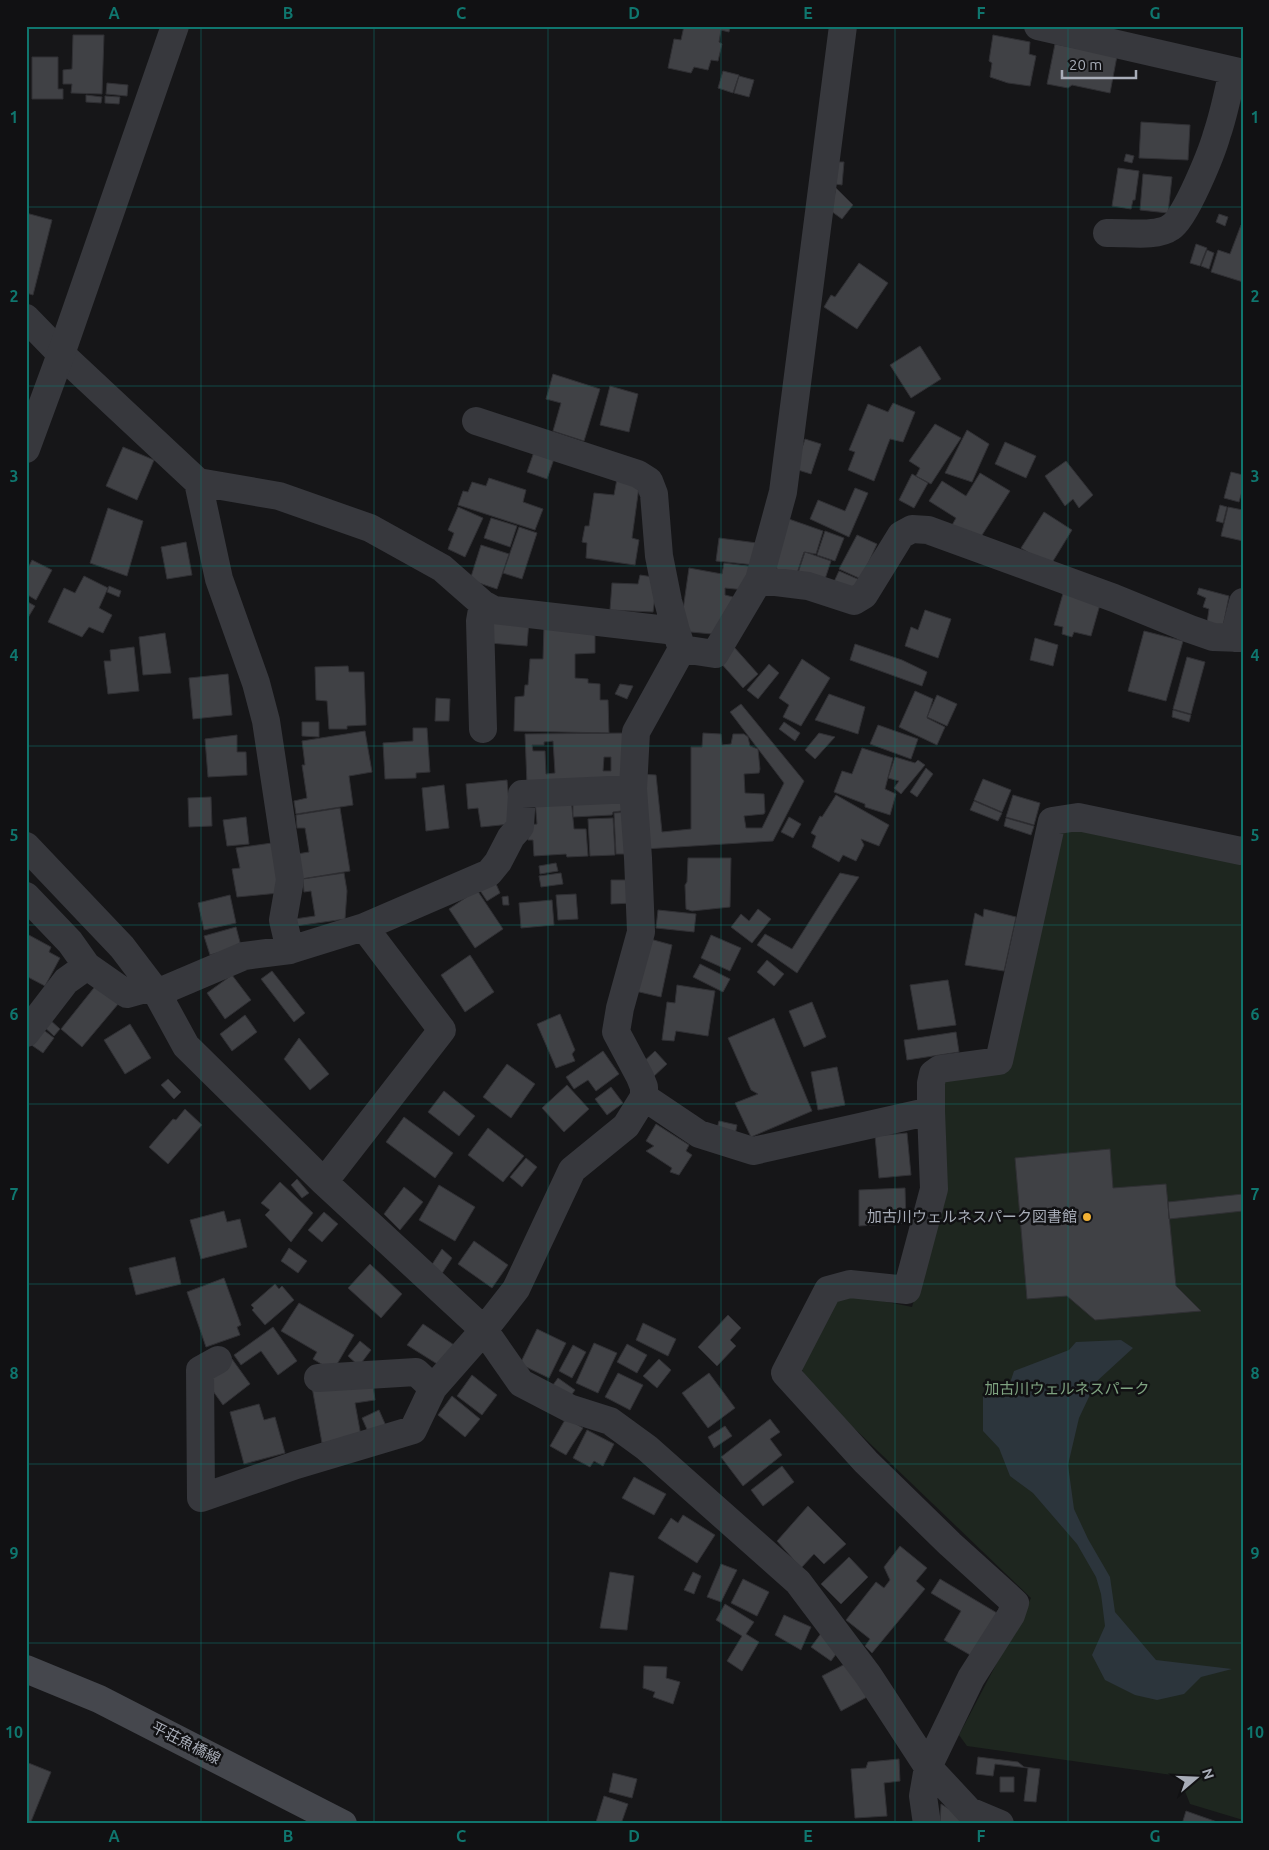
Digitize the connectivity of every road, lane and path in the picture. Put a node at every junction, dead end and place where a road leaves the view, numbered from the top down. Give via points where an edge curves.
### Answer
1 (175, 26) edge
2 (843, 26) edge
3 (1038, 26) edge
4 (1238, 72) edge
5 (1107, 233) dead end
6 (26, 318) edge
7 (61, 354) junction
8 (476, 421) dead end
9 (26, 448) edge
10 (198, 482) junction
11 (758, 580) junction
12 (1243, 602) edge
13 (483, 604) junction
14 (1238, 638) edge
15 (679, 640) junction
16 (483, 729) dead end
17 (633, 790) junction
18 (26, 846) edge
19 (1243, 850) edge
20 (30, 911) edge
21 (364, 927) junction
22 (290, 950) junction
23 (87, 966) junction
24 (155, 990) junction
25 (26, 1033) edge
26 (644, 1097) junction
27 (931, 1111) junction
28 (324, 1182) junction
29 (484, 1330) junction
30 (218, 1360) dead end
31 (318, 1378) dead end
32 (433, 1388) junction
33 (26, 1669) edge
34 (928, 1766) junction
35 (343, 1824) edge
36 (927, 1824) edge
37 (1000, 1824) edge

1 - 7 street
2 - 11 street via 783,492
3 - 4 street
4 - 5 street via 1217,135 1177,223 1165,231
6 - 7 street
7 - 9 street
7 - 10 street
8 - 15 street via 638,474 649,481 654,494 659,556
10 - 13 street via 279,496 370,528 442,568
10 - 22 street via 219,579 266,721 290,880 283,920
11 - 14 street via 808,586 858,600 901,535 912,529 928,530 1190,629 1213,637
11 - 15 street via 715,654
12 - 14 street
13 - 15 street via 494,610
13 - 16 street via 480,621
15 - 17 street via 636,732
17 - 21 street via 522,794 520,827 489,873
17 - 26 street via 641,932 616,1032 640,1077
18 - 24 street via 122,947
19 - 27 street via 1078,816 1052,821 998,1062 940,1069 932,1074
20 - 23 street via 70,942
21 - 22 street
21 - 28 street via 442,1030
22 - 24 street via 244,956
23 - 24 street via 127,994
23 - 25 street via 66,981
24 - 28 street via 186,1046
26 - 27 street via 699,1134 753,1151
26 - 29 street via 626,1126 572,1170 516,1289
27 - 34 street via 934,1189 907,1290 850,1284 828,1290 785,1373 866,1462 1015,1603 1011,1615 971,1678
28 - 29 street
29 - 32 street
29 - 34 street via 522,1383 569,1408 610,1420 647,1448 798,1582 868,1675
30 - 32 street via 200,1370 202,1498 296,1465 413,1430
31 - 32 street via 416,1372
33 - 35 main road, 平荘魚橋線 via 99,1699
34 - 36 street via 923,1796
34 - 37 street via 968,1811

